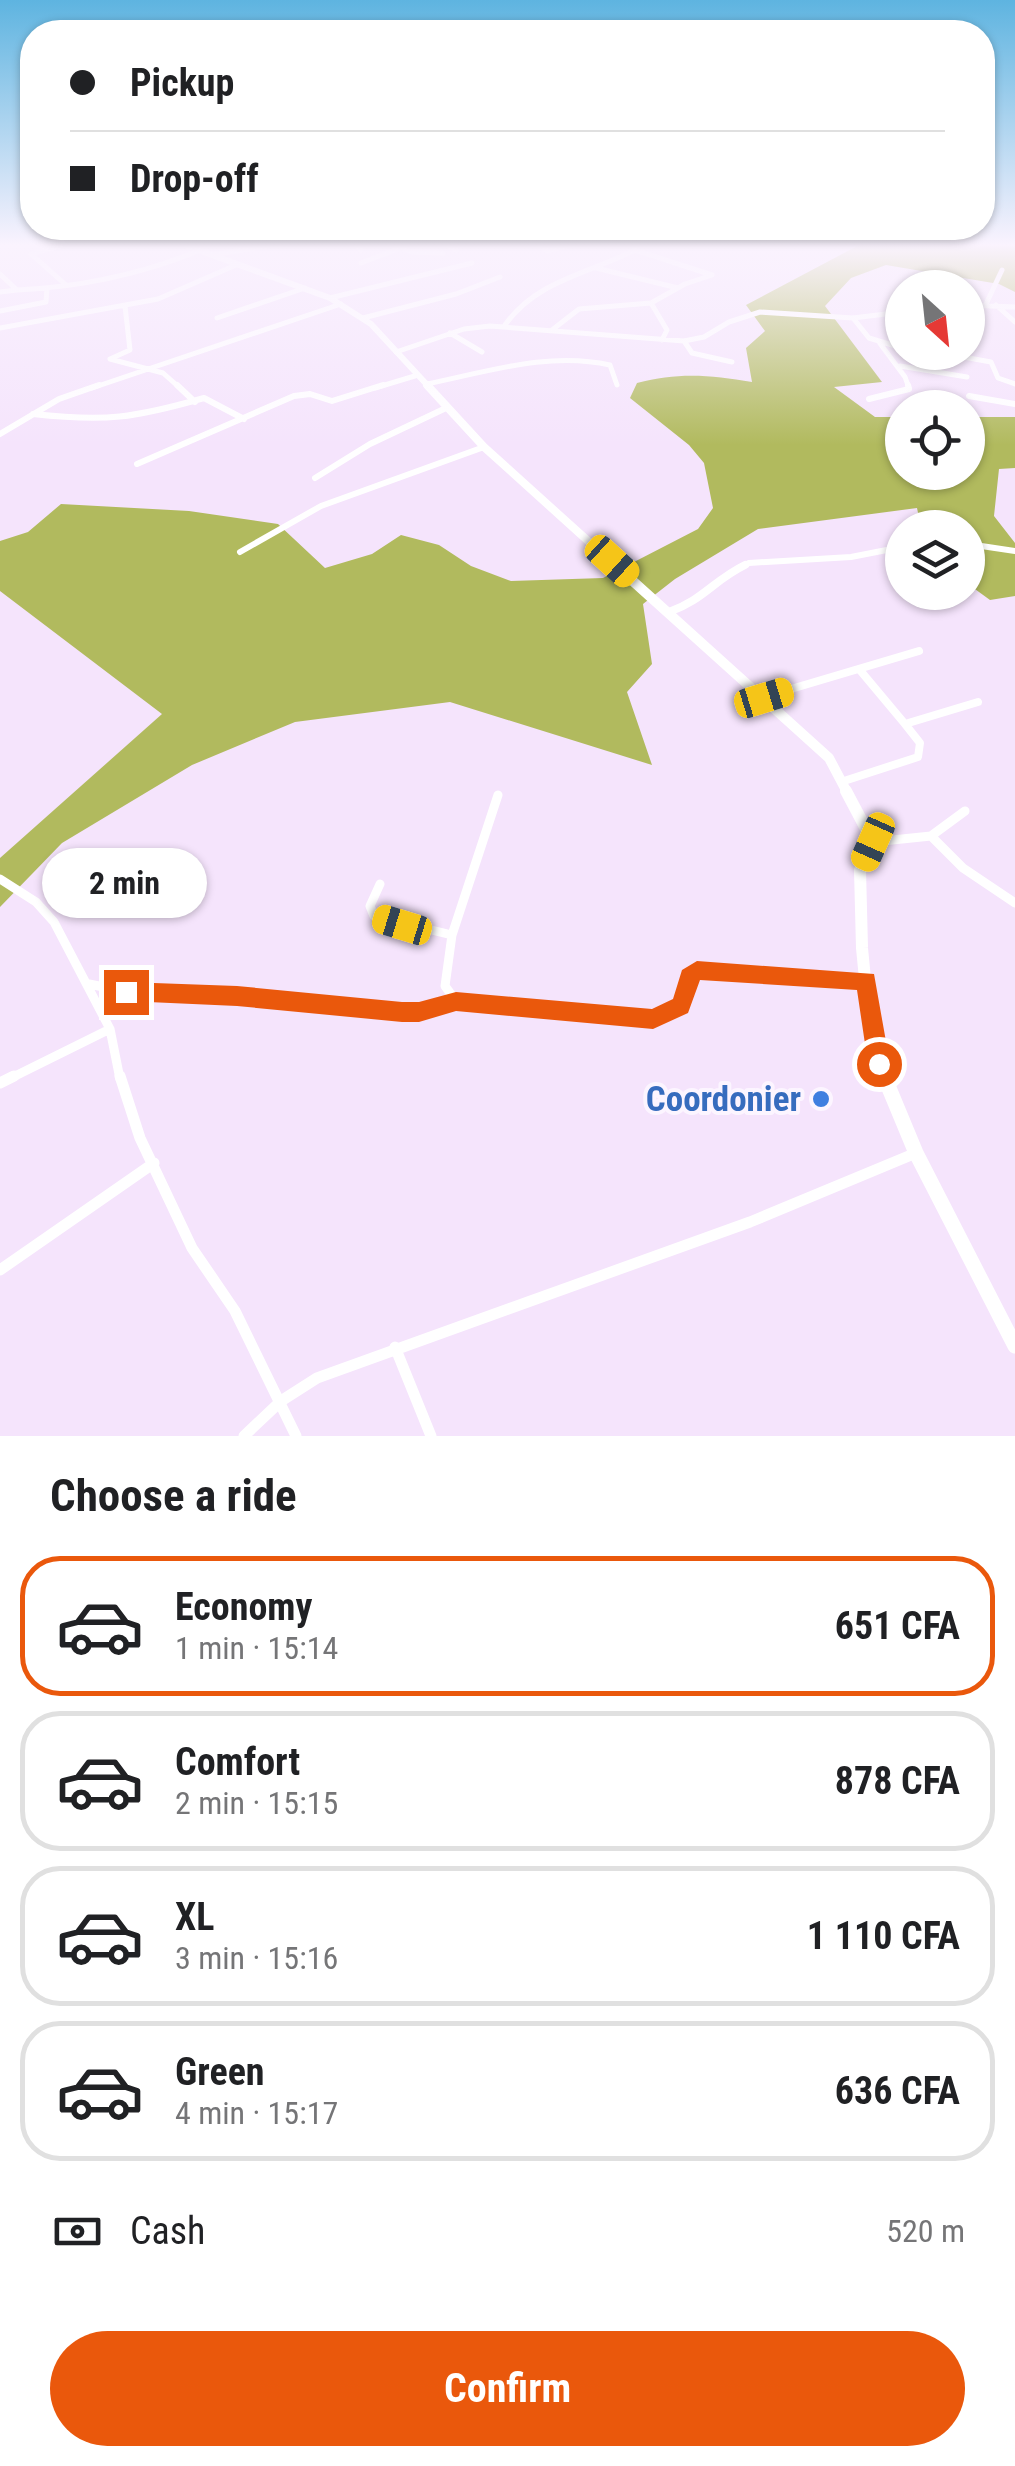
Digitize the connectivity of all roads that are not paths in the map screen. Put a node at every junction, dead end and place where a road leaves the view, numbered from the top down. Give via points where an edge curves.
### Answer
1 (97, 311) edge
2 (126, 311) edge
3 (237, 311) edge
4 (321, 311) edge
5 (353, 311) edge
6 (390, 311) edge
7 (516, 311) edge
8 (578, 311) edge
9 (655, 311) edge
10 (885, 314) edge
11 (217, 318) dead end
12 (363, 318) junction
13 (853, 318) junction
14 (505, 325) junction
15 (0, 328) edge
16 (552, 330) junction
17 (450, 334) junction
18 (662, 340) junction
19 (684, 341) junction
20 (879, 342) junction
21 (885, 344) edge
22 (396, 352) junction
23 (482, 352) dead end
24 (885, 356) edge
25 (985, 361) edge
26 (732, 362) dead end
27 (150, 368) junction
28 (900, 370) edge
29 (926, 370) edge
30 (968, 377) dead end
31 (423, 380) junction
32 (1015, 384) edge
33 (617, 385) dead end
34 (869, 399) dead end
35 (985, 399) edge
36 (195, 402) junction
37 (1015, 404) edge
38 (446, 408) junction
39 (30, 414) junction
40 (244, 419) junction
41 (0, 434) edge
42 (484, 448) junction
43 (137, 464) dead end
44 (315, 478) dead end
45 (985, 547) edge
46 (885, 550) edge
47 (1015, 551) edge
48 (240, 552) dead end
49 (669, 612) junction
50 (919, 651) dead end
51 (859, 668) junction
52 (764, 698) junction
53 (978, 702) dead end
54 (905, 724) junction
55 (844, 782) junction
56 (498, 795) dead end
57 (964, 811) dead end
58 (932, 836) junction
59 (873, 842) junction
60 (0, 880) edge
61 (380, 884) dead end
62 (1015, 903) edge
63 (452, 935) junction
64 (866, 981) junction
65 (89, 983) junction
66 (456, 1002) junction
67 (110, 1029) junction
68 (0, 1083) edge
69 (916, 1153) junction
70 (154, 1164) junction
71 (0, 1270) edge
72 (1015, 1346) edge
73 (395, 1347) junction
74 (281, 1401) junction
75 (244, 1436) edge
76 (296, 1436) edge
77 (431, 1436) edge

1 - 15 street
2 - 27 street via 130,350 110,360
3 - 11 street
4 - 27 street
5 - 12 main road
6 - 12 street
7 - 14 street
8 - 16 street
9 - 18 street via 668,332
10 - 13 street
12 - 22 main road
13 - 19 street via 760,312
13 - 20 street
14 - 16 street
14 - 17 street
16 - 18 street
17 - 22 street
17 - 23 street
18 - 19 street
19 - 26 street via 692,353
20 - 21 street
20 - 24 street
22 - 31 main road
25 - 32 street via 998,378
27 - 36 street via 173,378
27 - 39 street
28 - 34 street via 909,389
29 - 30 street
31 - 33 street via 572,358 610,365
31 - 38 main road
31 - 40 street via 332,401 294,396
35 - 37 street
36 - 39 street via 133,418
36 - 40 street via 204,398
38 - 42 main road
38 - 44 street
39 - 41 street
40 - 43 street
42 - 48 street via 321,506
42 - 49 main road
45 - 47 street
46 - 49 street via 750,563 722,576 697,602
49 - 52 main road
50 - 51 street
51 - 52 street
51 - 54 street
52 - 55 main road via 829,758
53 - 54 street
54 - 55 street via 920,744 918,756
55 - 59 main road
56 - 63 street
57 - 58 street
58 - 59 street
58 - 62 street via 962,868
59 - 64 main road via 860,870
60 - 65 street via 54,922
61 - 63 street via 370,906 374,916
63 - 66 street via 445,986
64 - 66 street via 697,971 681,1006 653,1019
64 - 69 main road via 879,1064
65 - 66 street via 126,992 402,1012
65 - 67 street
67 - 68 street
67 - 70 street via 121,1081
69 - 72 main road
69 - 73 street via 750,1222
70 - 71 street
70 - 74 street via 192,1248 235,1311
73 - 74 street via 317,1378
73 - 77 street
74 - 75 street
74 - 76 street

